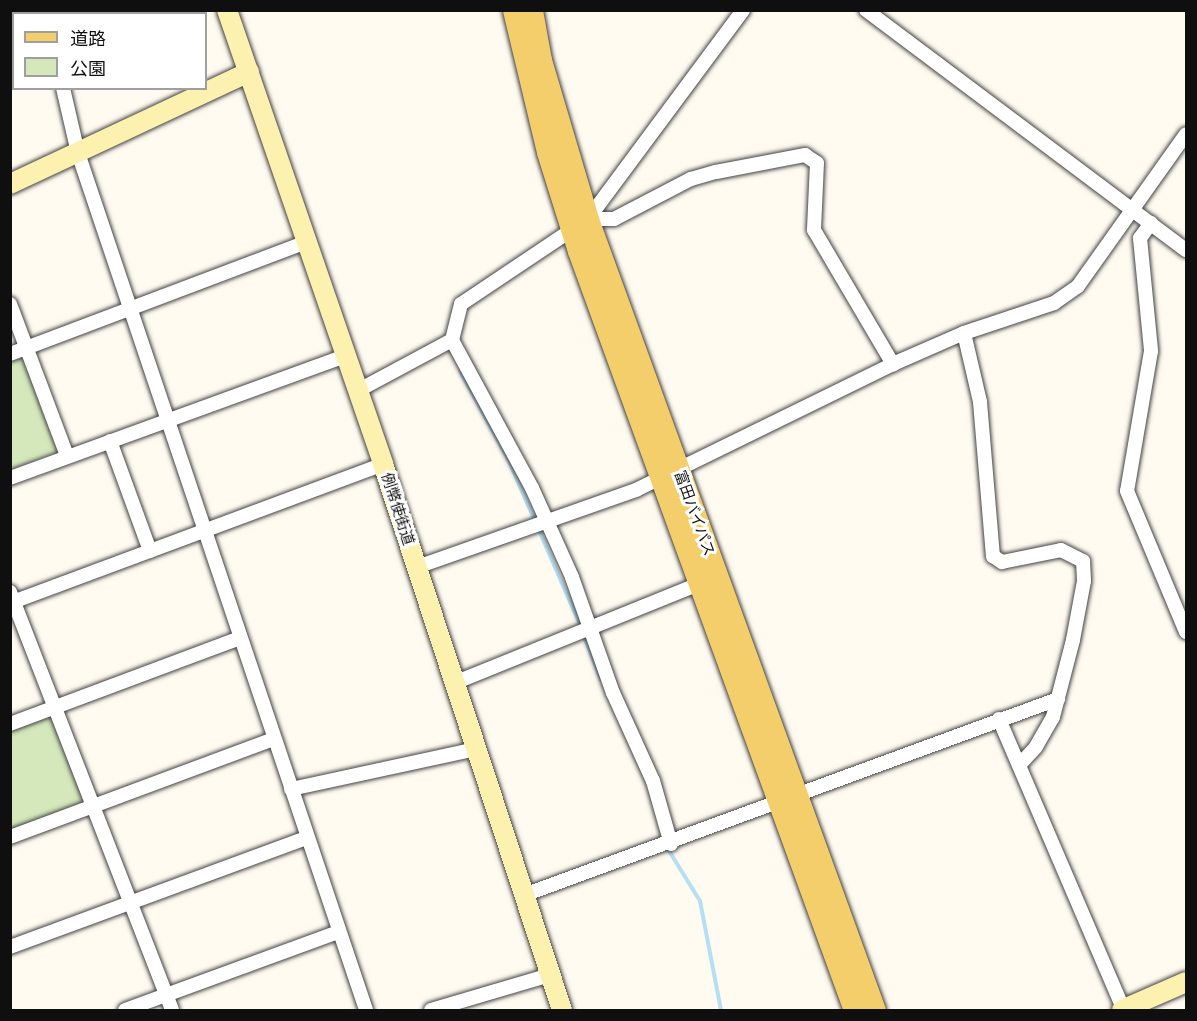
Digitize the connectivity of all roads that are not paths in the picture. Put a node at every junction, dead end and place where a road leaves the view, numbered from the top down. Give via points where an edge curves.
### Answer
1 (227, 10) edge
2 (513, 10) edge
3 (532, 10) edge
4 (743, 10) edge
5 (866, 10) edge
6 (249, 72) junction
7 (63, 90) edge
8 (1186, 134) edge
9 (78, 153) junction
10 (10, 184) edge
11 (1131, 208) junction
12 (1151, 223) junction
13 (580, 225) junction
14 (307, 242) junction
15 (1186, 250) edge
16 (10, 304) edge
17 (131, 309) junction
18 (964, 333) junction
19 (452, 340) junction
20 (27, 348) junction
21 (10, 354) edge
22 (346, 356) junction
23 (893, 364) junction
24 (357, 391) junction
25 (168, 420) junction
26 (110, 441) junction
27 (67, 456) junction
28 (383, 464) junction
29 (670, 473) junction
30 (10, 478) edge
31 (546, 521) junction
32 (204, 531) junction
33 (150, 551) junction
34 (417, 567) junction
35 (701, 583) junction
36 (12, 599) edge
37 (589, 630) junction
38 (1186, 632) edge
39 (240, 638) junction
40 (454, 683) junction
41 (1058, 699) junction
42 (55, 707) junction
43 (999, 719) junction
44 (10, 724) edge
45 (274, 739) junction
46 (476, 749) junction
47 (1019, 765) junction
48 (291, 789) junction
49 (788, 797) junction
50 (94, 806) junction
51 (10, 837) edge
52 (307, 838) junction
53 (671, 844) junction
54 (524, 896) junction
55 (130, 902) junction
56 (338, 932) junction
57 (10, 947) edge
58 (550, 975) junction
59 (1186, 982) edge
60 (166, 995) junction
61 (1123, 1010) edge
62 (125, 1011) edge
63 (172, 1011) edge
64 (366, 1011) edge
65 (431, 1011) edge
66 (562, 1011) edge
67 (854, 1011) edge
68 (875, 1011) edge

1 - 6 street, 例幣使街道
2 - 13 main road, 富田バイパス via 533,98
3 - 13 main road, 富田バイパス
4 - 13 street
5 - 11 street
6 - 9 street
6 - 14 street, 例幣使街道
7 - 9 street
8 - 11 street
9 - 10 street
9 - 17 street
11 - 12 street
11 - 18 street via 1077,286 1054,303
12 - 15 street
12 - 38 street via 1140,238 1151,351 1127,491
13 - 19 street via 461,304
13 - 23 street via 614,219 691,179 805,155 817,163 814,230
13 - 29 main road, 富田バイパス
14 - 17 street
14 - 22 street, 例幣使街道
16 - 20 street
17 - 20 street
17 - 25 street
18 - 23 street
18 - 41 street via 980,402 993,556 1002,562 1061,550 1083,561 1084,581
19 - 24 street
19 - 31 street
20 - 21 street
20 - 27 street
22 - 24 street, 例幣使街道
22 - 25 street
23 - 29 street
24 - 28 street, 例幣使街道
25 - 26 street
25 - 32 street
26 - 27 street
26 - 33 street
27 - 30 street
28 - 32 street
28 - 34 street, 例幣使街道
29 - 31 street
29 - 35 main road, 富田バイパス
29 - 49 main road, 富田バイパス
31 - 34 street
31 - 37 street via 572,577
32 - 33 street
32 - 39 street
33 - 36 street
34 - 40 street, 例幣使街道
35 - 37 street
35 - 49 main road, 富田バイパス
36 - 42 street
37 - 40 street
37 - 53 street via 653,781
39 - 42 street
39 - 45 street
40 - 46 street, 例幣使街道
41 - 43 street
41 - 47 street via 1036,747
42 - 44 street
42 - 50 street
43 - 47 street
43 - 49 street
45 - 48 street
45 - 50 street
46 - 48 street
46 - 54 street, 例幣使街道
47 - 61 street
48 - 52 street
49 - 53 street
49 - 67 main road, 富田バイパス
49 - 68 main road, 富田バイパス
50 - 51 street
50 - 55 street
52 - 55 street
52 - 56 street
53 - 54 street
54 - 58 street, 例幣使街道
55 - 57 street
55 - 60 street
56 - 60 street
56 - 64 street
58 - 65 street
58 - 66 street, 例幣使街道
59 - 61 street
60 - 62 street
60 - 63 street

